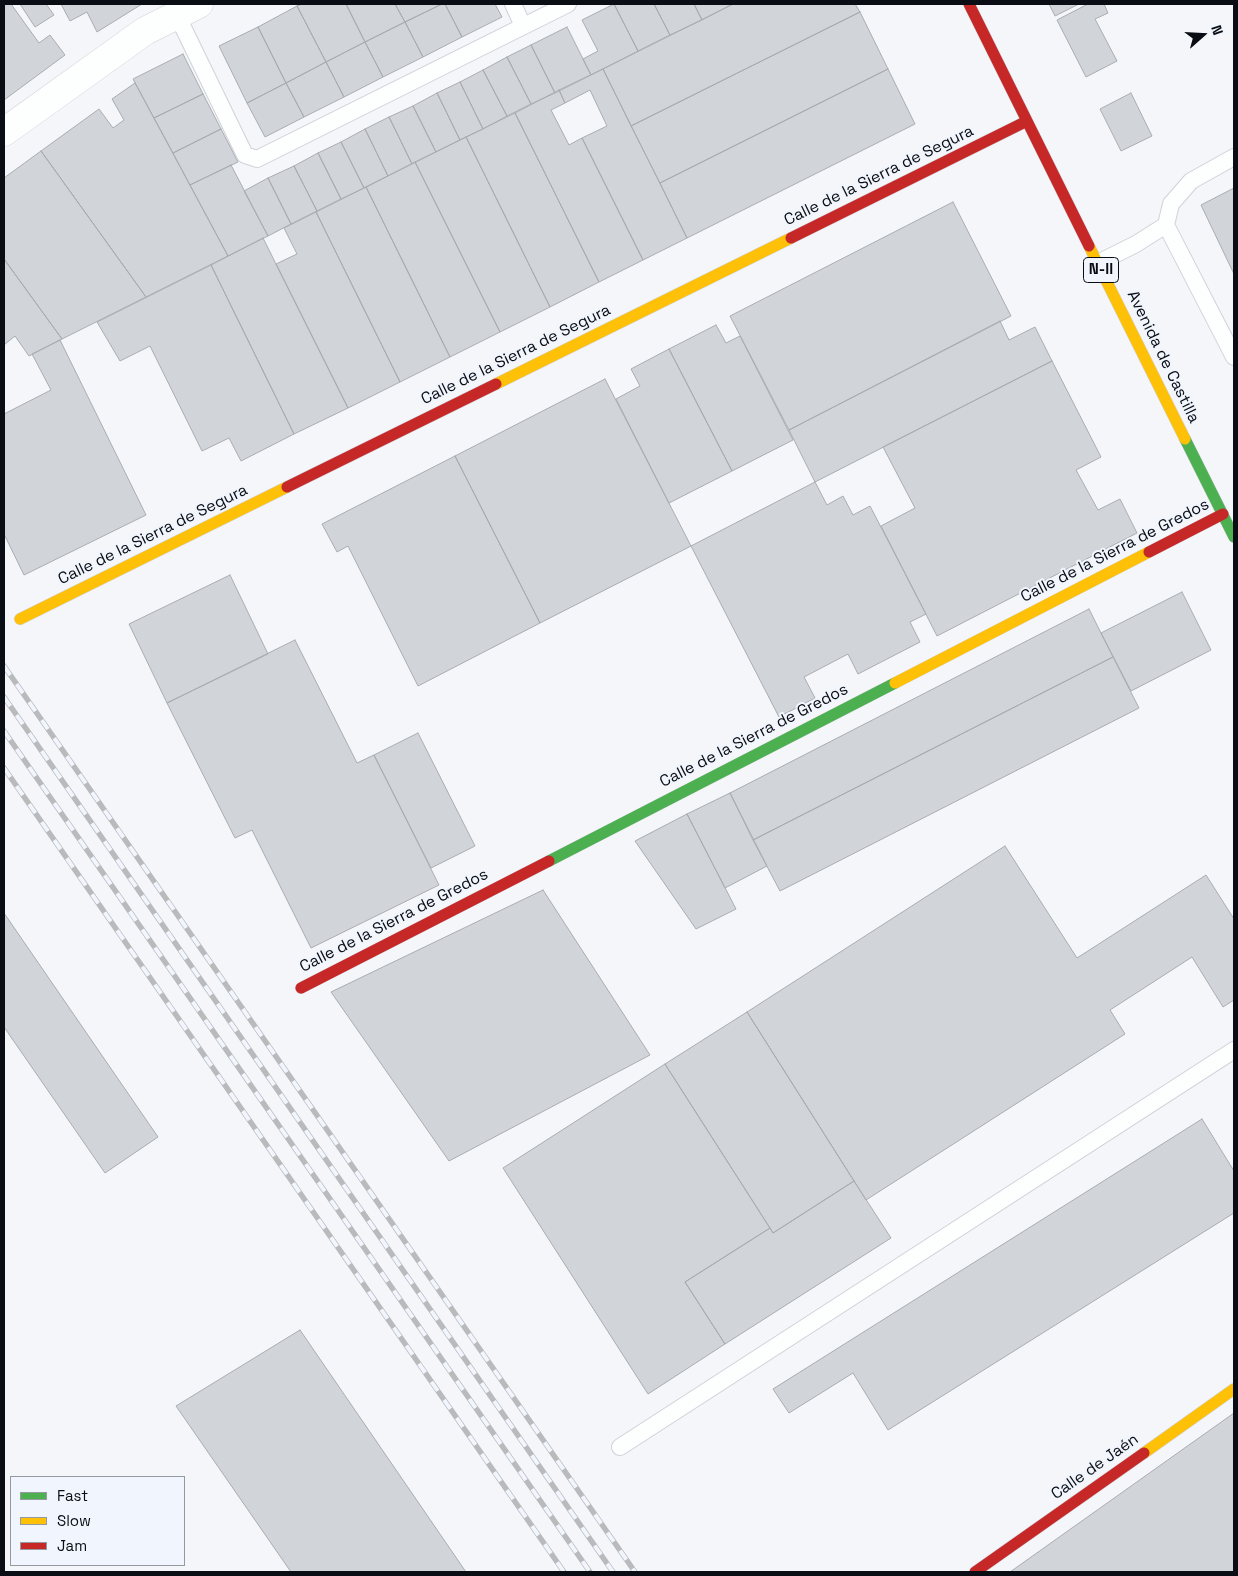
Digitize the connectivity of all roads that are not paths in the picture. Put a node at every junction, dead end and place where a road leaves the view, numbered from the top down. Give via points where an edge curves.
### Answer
1 (513, 4) edge
2 (568, 4) edge
3 (969, 4) edge
4 (188, 9) edge
5 (524, 26) junction
6 (1027, 121) junction
7 (4, 132) edge
8 (1234, 157) edge
9 (1166, 225) junction
10 (1098, 263) junction
11 (1234, 357) edge
12 (1223, 514) junction
13 (1234, 537) edge
14 (20, 620) dead end
15 (301, 988) dead end
16 (1234, 1050) edge
17 (1234, 1389) edge
18 (620, 1447) dead end
19 (975, 1572) edge

1 - 5 lane
2 - 5 lane
3 - 6 street, Avenida de Castilla / N-II
4 - 5 lane via 245,155 257,159
4 - 7 street via 144,31
6 - 10 street, Avenida de Castilla / N-II
6 - 14 street, Calle de la Sierra de Segura
8 - 9 lane via 1191,181 1171,204
9 - 10 lane
9 - 11 lane
10 - 12 street, Avenida de Castilla / N-II
12 - 13 street, Avenida de Castilla / N-II
12 - 15 street, Calle de la Sierra de Gredos
16 - 18 lane
17 - 19 street, Calle de Jaén

